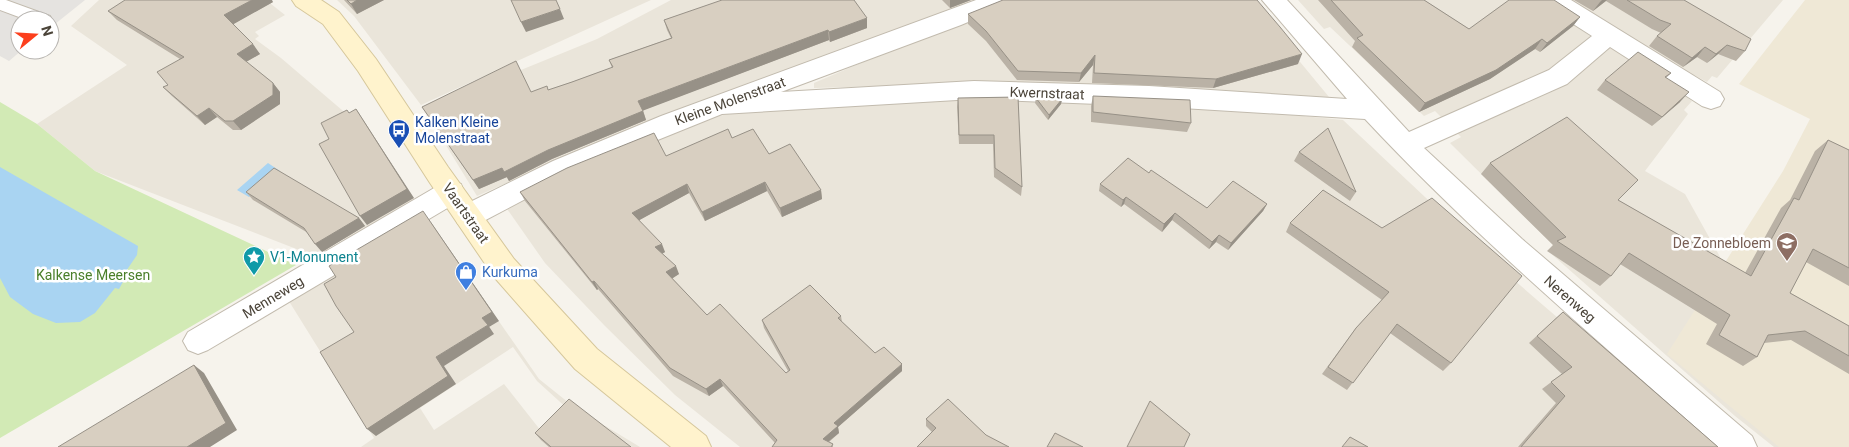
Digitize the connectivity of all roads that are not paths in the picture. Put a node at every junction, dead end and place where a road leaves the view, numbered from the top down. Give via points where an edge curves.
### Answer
1 (304, 0) edge
2 (998, 0) edge
3 (1274, 0) edge
4 (1553, 0) edge
5 (0, 4) edge
6 (16, 10) edge
7 (1609, 35) junction
8 (1711, 99) dead end
9 (724, 104) junction
10 (1370, 110) junction
11 (1405, 145) junction
12 (451, 192) junction
13 (468, 216) junction
14 (198, 341) dead end
15 (695, 447) edge
16 (1741, 447) edge

1 - 12 main road, Vaartstraat via 331,18 367,64
2 - 9 street, Kleine Molenstraat
3 - 10 street, Nerenweg
4 - 7 street
5 - 6 lane
7 - 8 street
7 - 11 street via 1558,78
9 - 10 street, Kwernstraat via 974,90 1148,96
9 - 13 street, Kleine Molenstraat via 562,168
10 - 11 street, Nerenweg
11 - 16 street, Nerenweg via 1557,288
12 - 13 main road, Vaartstraat
12 - 14 street, Menneweg
13 - 15 main road, Vaartstraat via 504,268 586,359

